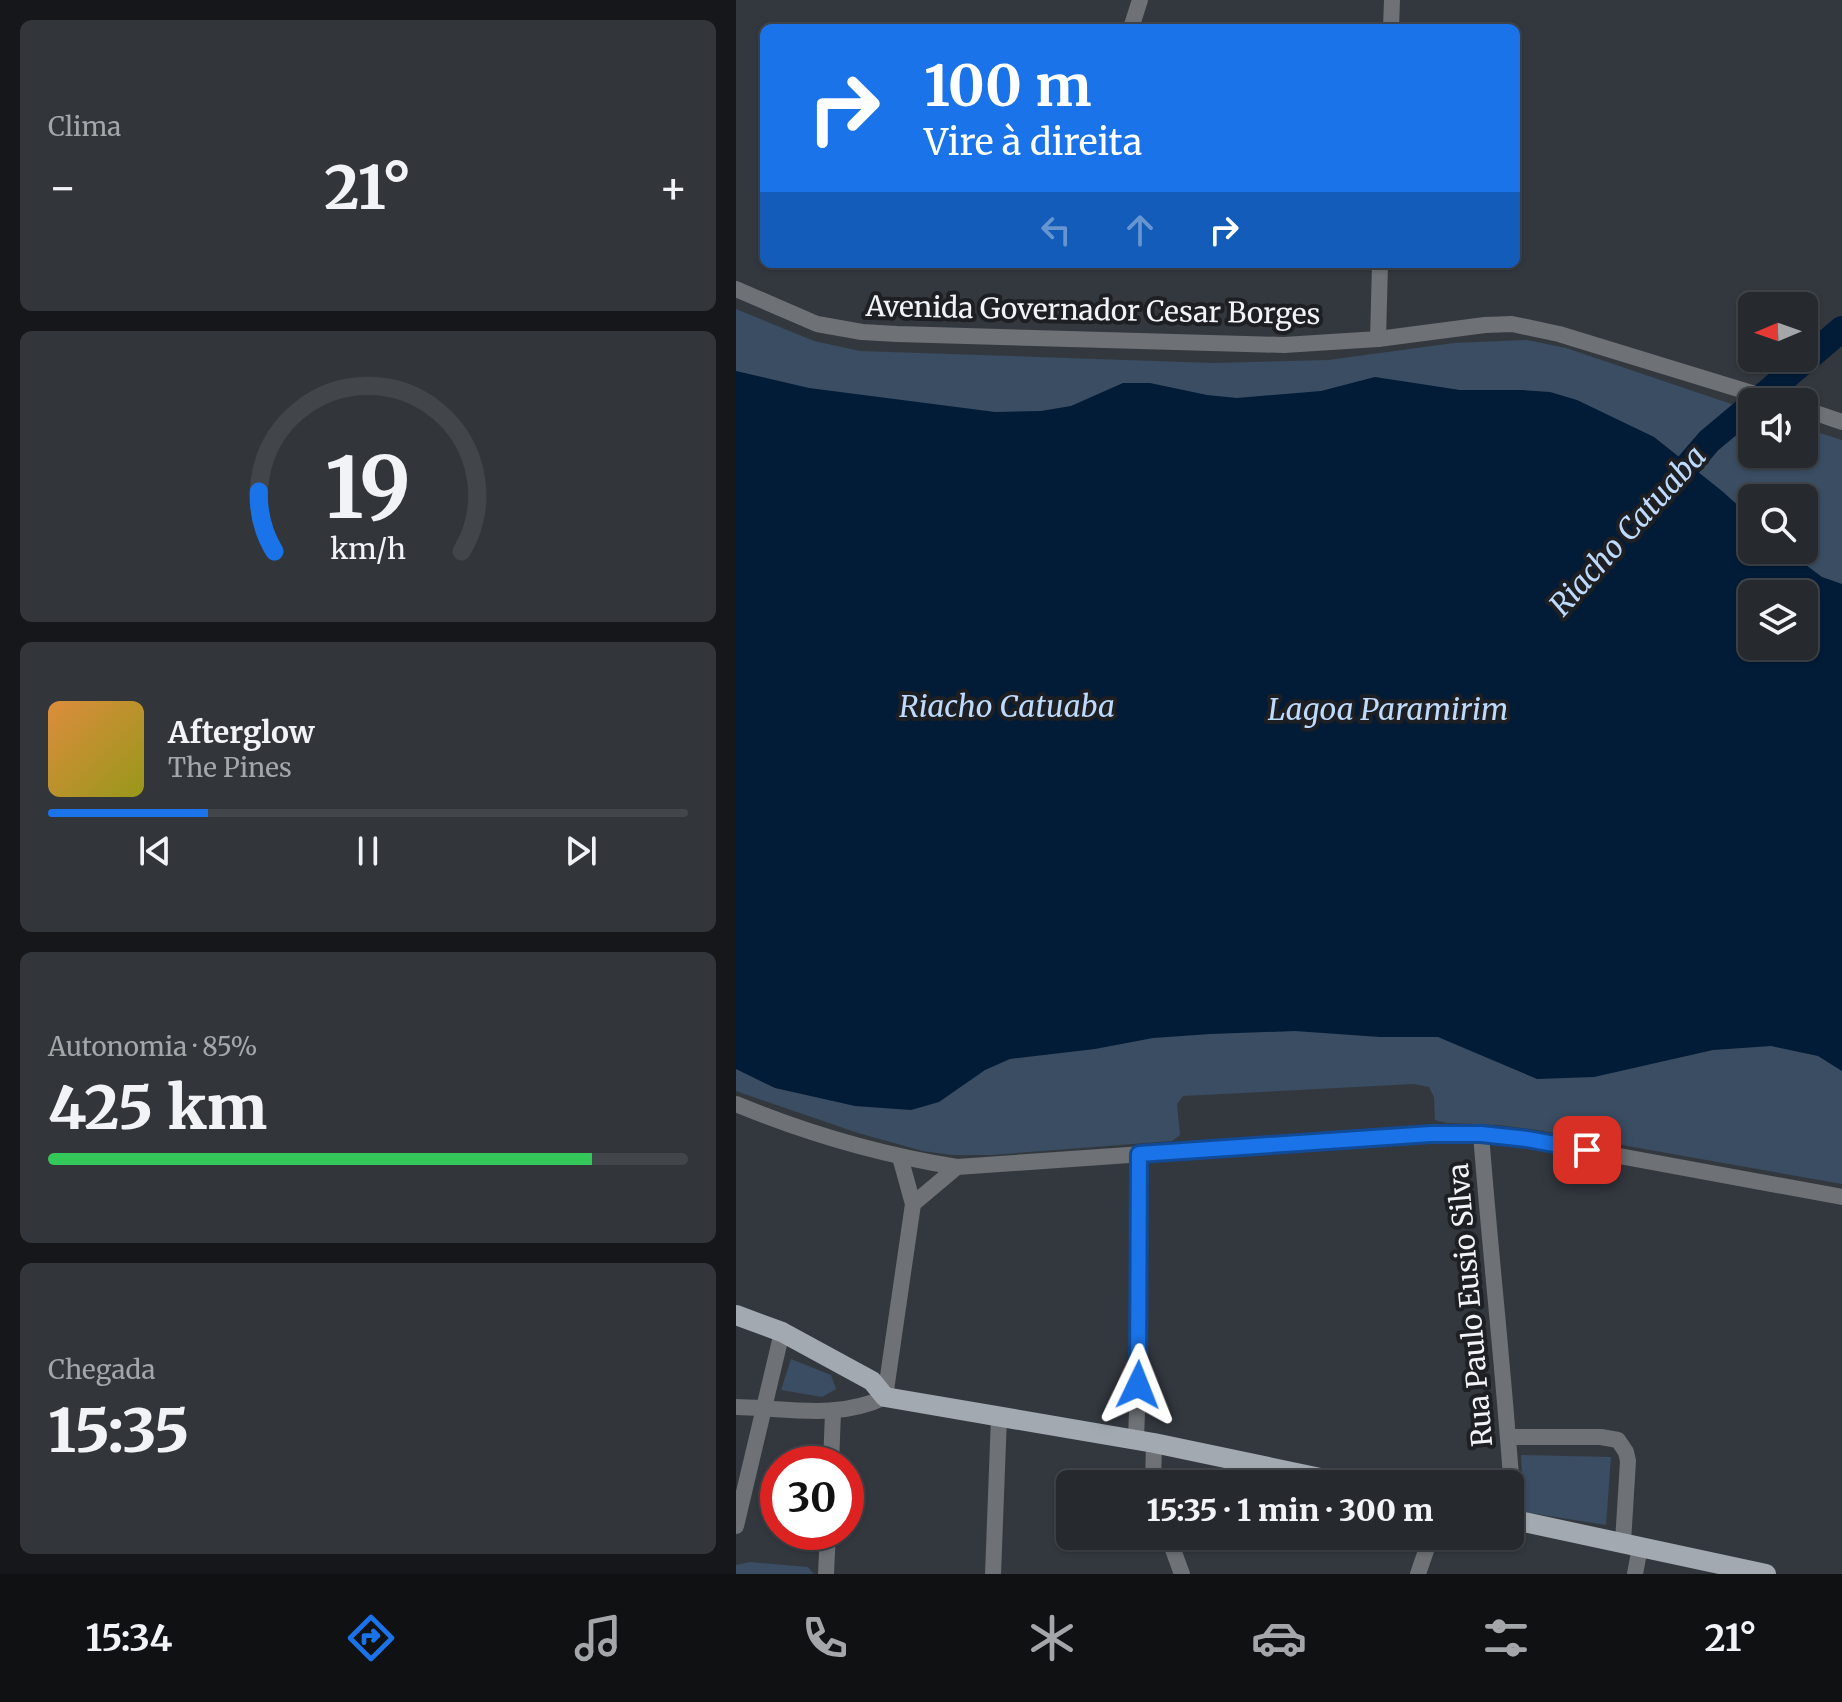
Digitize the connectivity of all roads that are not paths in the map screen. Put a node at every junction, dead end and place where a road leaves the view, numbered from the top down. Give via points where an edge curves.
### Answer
1 (1140, 0) edge
2 (1392, 0) edge
3 (1132, 24) edge
4 (1391, 24) edge
5 (1380, 268) edge
6 (736, 289) edge
7 (1378, 339) junction
8 (1738, 389) edge
9 (1818, 414) edge
10 (1842, 422) edge
11 (736, 1104) edge
12 (1481, 1134) junction
13 (1139, 1154) junction
14 (900, 1157) junction
15 (957, 1167) junction
16 (1842, 1197) edge
17 (913, 1204) junction
18 (736, 1315) edge
19 (782, 1332) junction
20 (885, 1397) junction
21 (736, 1407) edge
22 (766, 1407) junction
23 (833, 1412) junction
24 (999, 1417) junction
25 (1509, 1437) junction
26 (1145, 1441) junction
27 (832, 1446) edge
28 (1150, 1470) edge
29 (1283, 1470) edge
30 (1510, 1470) edge
31 (1524, 1523) edge
32 (736, 1526) edge
33 (1631, 1545) junction
34 (827, 1550) edge
35 (1173, 1550) edge
36 (1426, 1550) edge
37 (826, 1574) edge
38 (993, 1574) edge
39 (1182, 1574) edge
40 (1418, 1574) edge
41 (1635, 1574) edge
42 (1766, 1574) edge

1 - 3 street
2 - 4 street
5 - 7 street
6 - 7 street, Avenida Governador Cesar Borges via 817,324 862,332 1284,345
7 - 8 street, Avenida Governador Cesar Borges via 1485,325 1531,327
9 - 10 street
11 - 14 street
12 - 13 street
12 - 16 street
12 - 25 street, Rua Paulo Eusio Silva
13 - 15 street
13 - 26 street
14 - 15 street
14 - 17 street
15 - 17 street
17 - 20 street
18 - 19 main road
19 - 20 main road via 872,1381
19 - 22 street
20 - 23 street
20 - 24 main road
21 - 22 street
22 - 23 street
22 - 32 street
23 - 27 street
24 - 26 main road
24 - 38 street
25 - 30 street, Rua Paulo Eusio Silva
25 - 33 street via 1618,1440 1628,1461
26 - 28 street
26 - 29 main road
31 - 33 main road
33 - 41 street
33 - 42 main road
34 - 37 street
35 - 39 street
36 - 40 street

